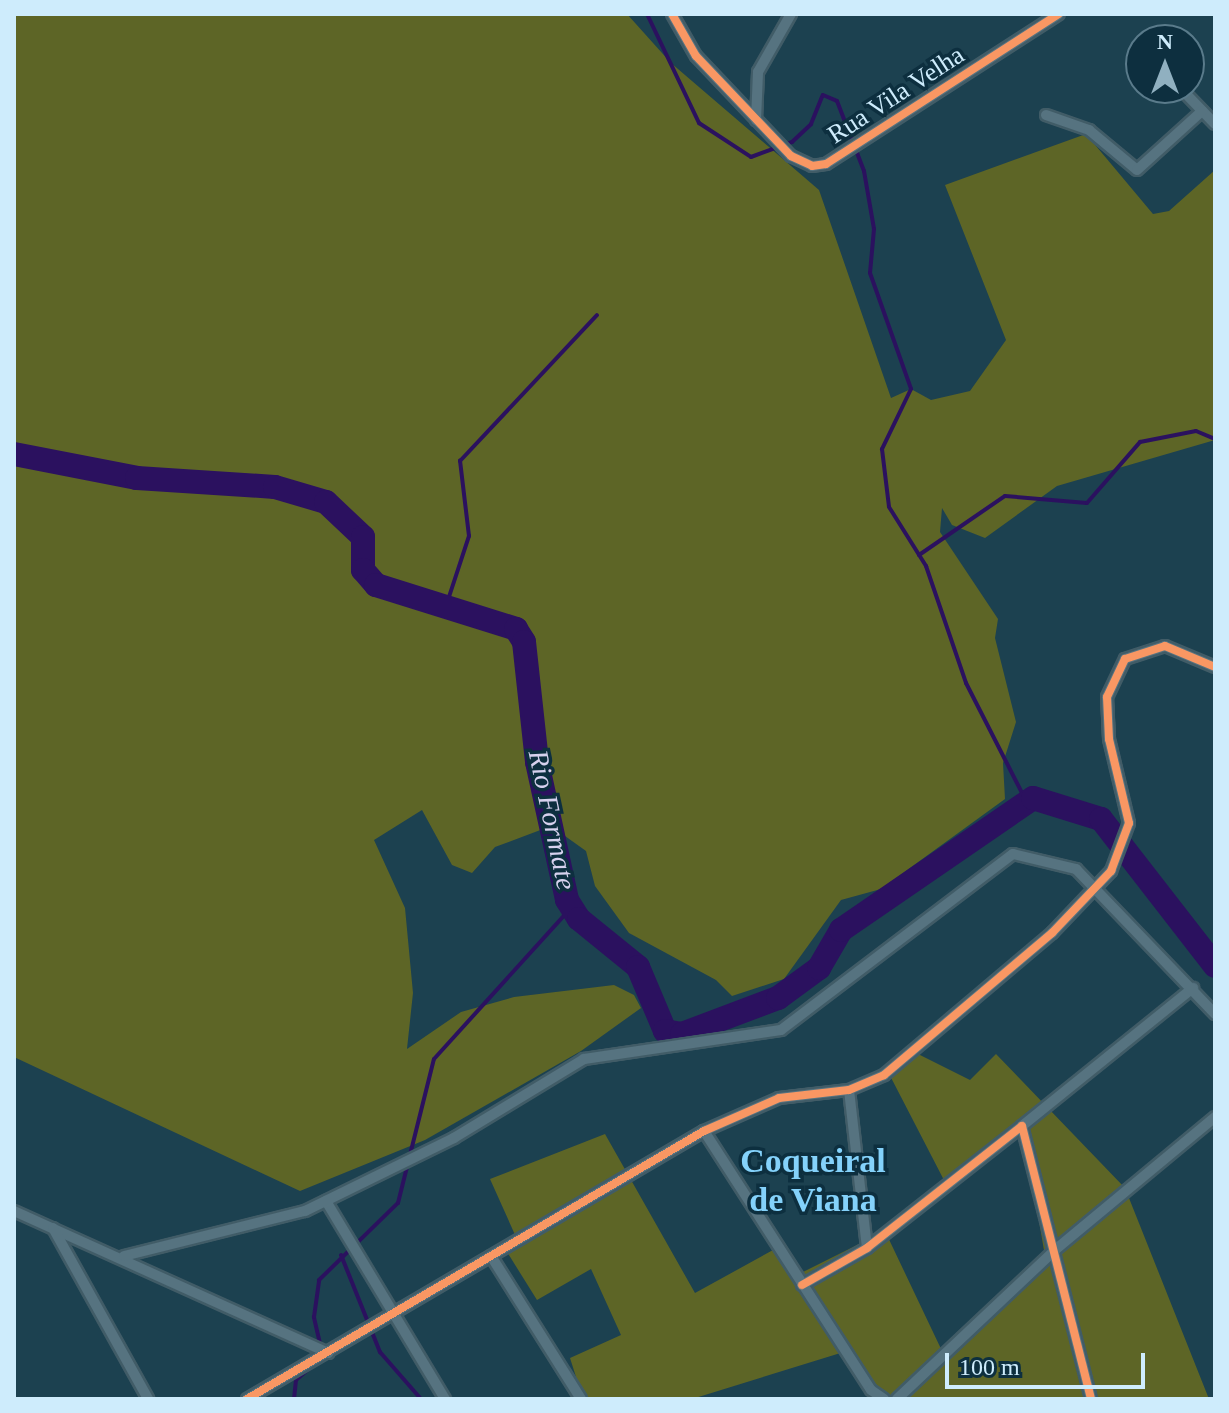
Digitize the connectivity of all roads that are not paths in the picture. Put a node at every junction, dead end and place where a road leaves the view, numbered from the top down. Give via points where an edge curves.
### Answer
1 (672, 14) edge
2 (1059, 14) edge
3 (790, 15) edge
4 (1195, 104) edge
5 (1202, 111) junction
6 (1046, 115) dead end
7 (756, 120) junction
8 (1215, 124) edge
9 (1215, 667) edge
10 (1100, 888) junction
11 (1193, 988) junction
12 (1215, 1014) edge
13 (849, 1090) junction
14 (1215, 1117) edge
15 (1022, 1126) junction
16 (704, 1131) junction
17 (326, 1201) junction
18 (14, 1211) edge
19 (53, 1228) junction
20 (867, 1248) junction
21 (1055, 1250) junction
22 (124, 1256) junction
23 (491, 1256) junction
24 (802, 1285) junction
25 (391, 1316) junction
26 (328, 1353) junction
27 (148, 1399) edge
28 (247, 1399) edge
29 (445, 1399) edge
30 (581, 1399) edge
31 (884, 1399) edge
32 (897, 1399) edge
33 (1091, 1399) edge

1 - 7 street via 696,56
2 - 7 street, Rua Vila Velha via 826,164 791,156
3 - 7 street via 758,72
4 - 5 street
5 - 6 street via 1137,170 1089,130
5 - 8 street
9 - 10 street via 1182,650 1150,646 1125,659 1113,678 1106,715 1129,810 1128,840
10 - 11 street
10 - 13 street via 884,1075
10 - 17 street via 1052,859 1003,856 792,1025 754,1037 584,1059 454,1138
11 - 12 street
11 - 15 street
13 - 16 street via 779,1098
13 - 20 street
14 - 21 street
15 - 20 street
15 - 21 street
16 - 23 street
16 - 24 street
17 - 22 street
17 - 25 street
18 - 19 street
19 - 22 street
19 - 27 street
20 - 24 street
21 - 32 street
21 - 33 street
22 - 26 street
23 - 25 street
23 - 30 street
24 - 31 street
25 - 26 street
25 - 29 street
26 - 28 street

